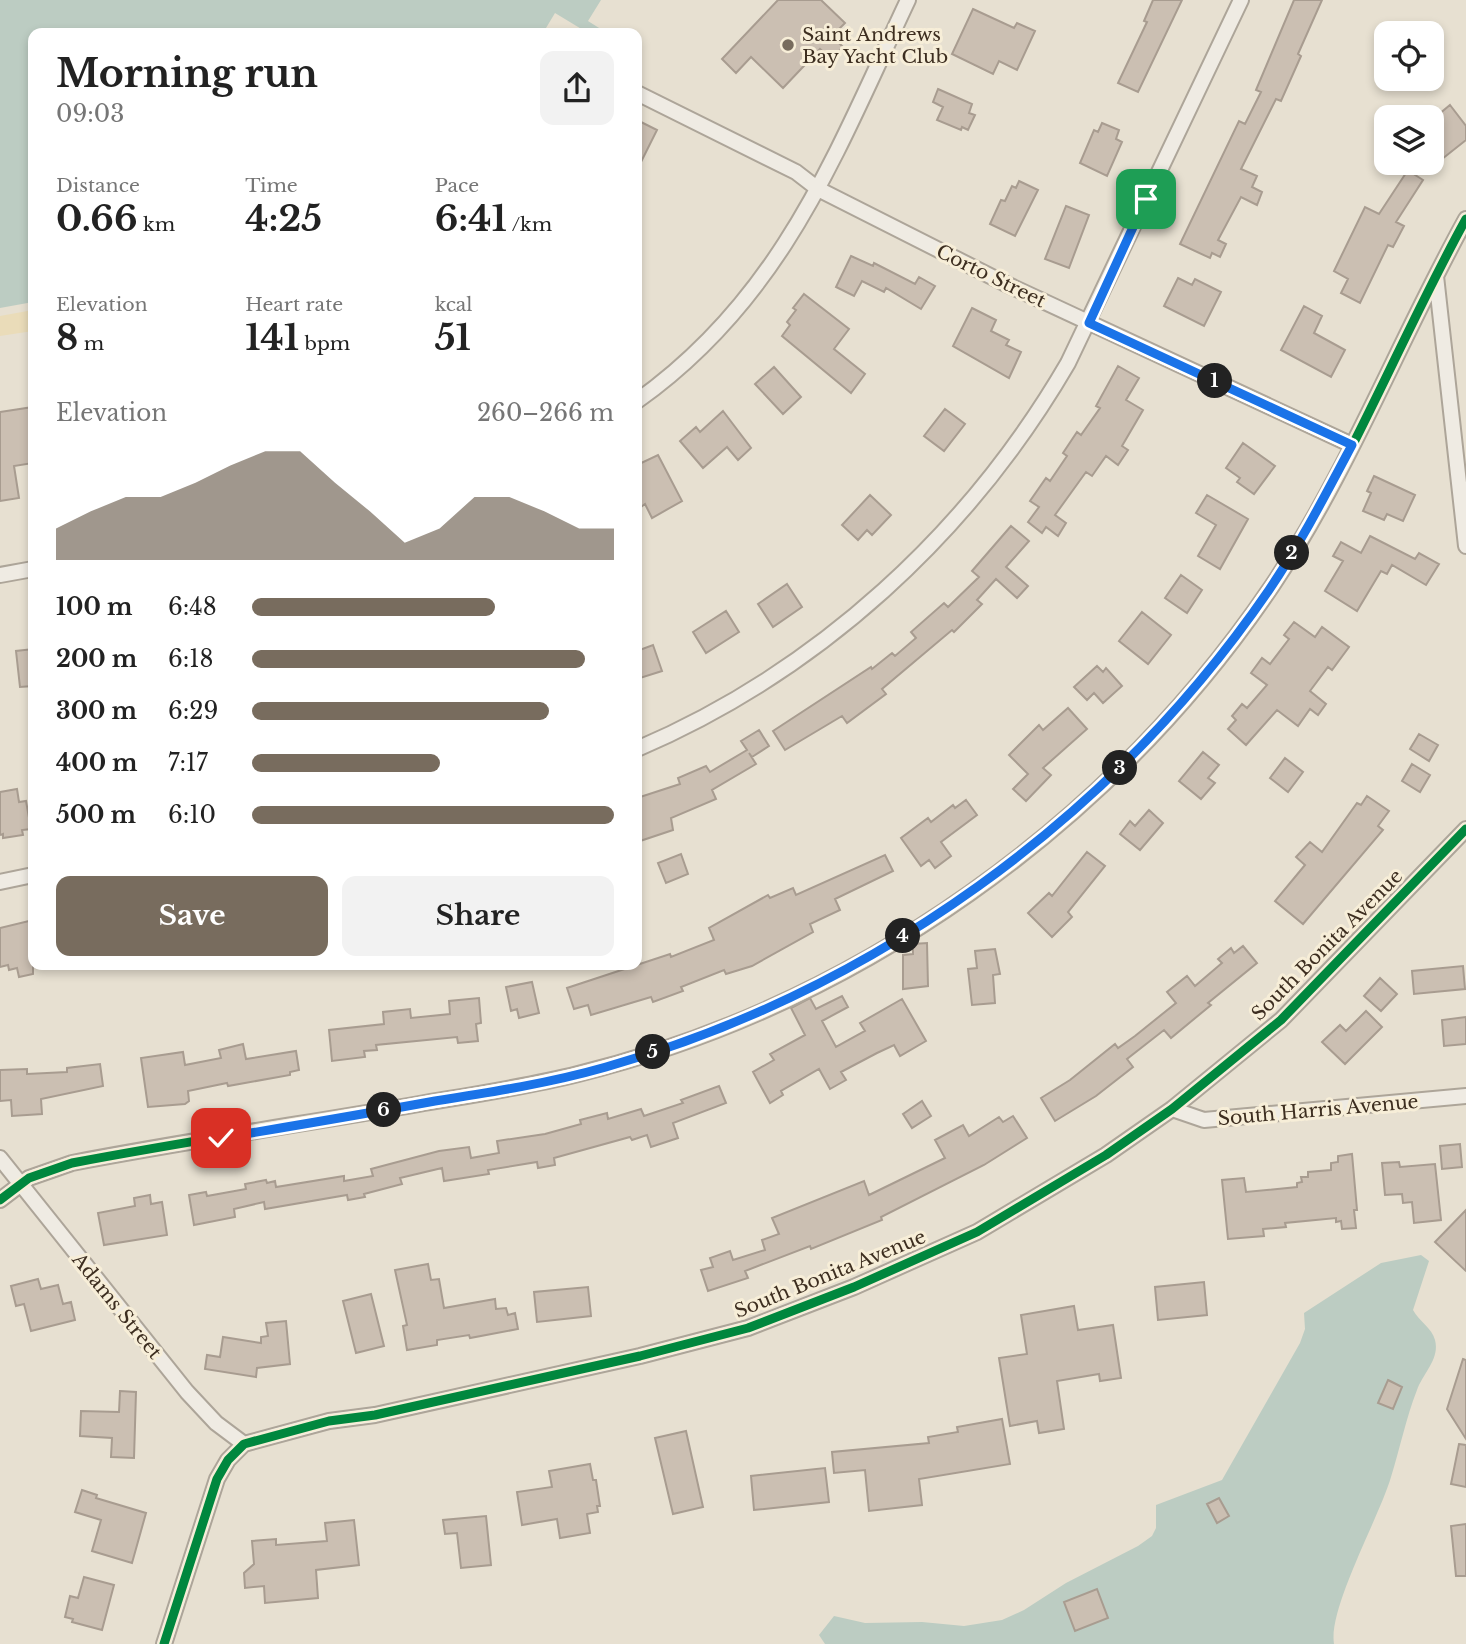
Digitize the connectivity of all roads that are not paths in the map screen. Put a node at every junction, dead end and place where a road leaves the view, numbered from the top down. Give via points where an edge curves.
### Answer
1 (908, 0) edge
2 (1241, 0) edge
3 (642, 95) edge
4 (818, 189) junction
5 (1466, 219) edge
6 (1436, 275) junction
7 (1089, 323) junction
8 (642, 397) edge
9 (1352, 445) junction
10 (1466, 546) edge
11 (28, 570) edge
12 (0, 575) edge
13 (642, 747) edge
14 (1466, 829) edge
15 (28, 877) edge
16 (0, 882) edge
17 (1466, 1096) edge
18 (1172, 1109) junction
19 (0, 1158) edge
20 (20, 1183) junction
21 (0, 1200) edge
22 (244, 1444) junction
23 (164, 1644) edge

1 - 4 street
2 - 7 street
3 - 4 street, Corto Street via 796,172
4 - 7 street, Corto Street
4 - 8 street via 791,238 743,303 692,357
5 - 6 street
6 - 9 street
6 - 10 street
7 - 9 street, Corto Street
7 - 13 street via 1019,439 958,516 884,592 765,679
9 - 20 street via 1268,591 1204,676 1143,744 1029,848 957,902 830,977 738,1020 594,1070 79,1162
11 - 12 street
14 - 18 street, South Bonita Avenue via 1281,1020
15 - 16 street
17 - 18 street, South Harris Avenue via 1204,1120
18 - 22 street, South Bonita Avenue via 977,1232 748,1328 375,1415 329,1420
19 - 20 street, Adams Street
20 - 21 street
20 - 22 street, Adams Street via 187,1392
22 - 23 street via 217,1479

